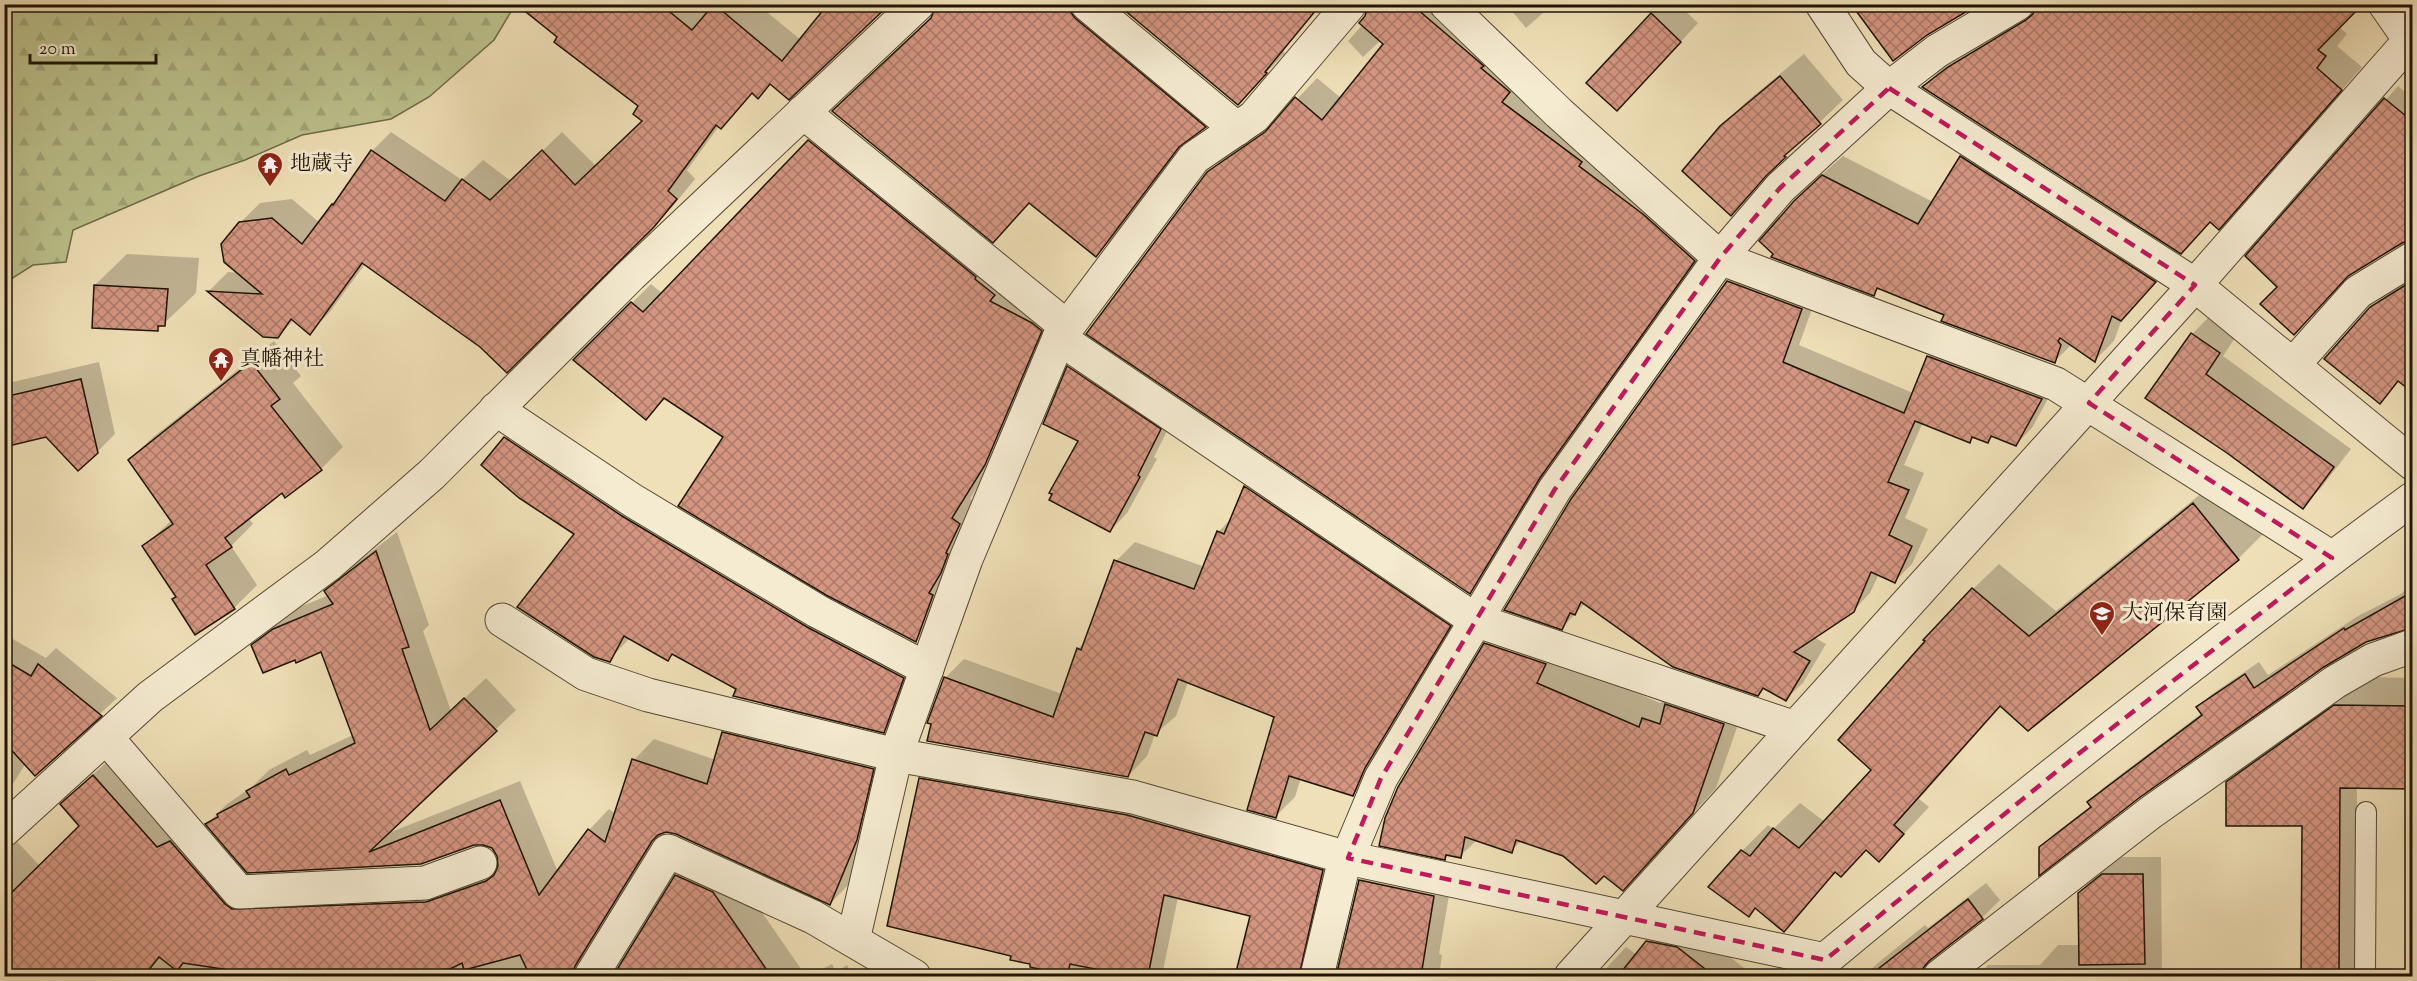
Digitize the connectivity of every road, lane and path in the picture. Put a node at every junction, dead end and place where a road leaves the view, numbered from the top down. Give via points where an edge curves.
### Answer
1 (918, 4) edge
2 (1087, 4) edge
3 (1350, 4) edge
4 (1446, 4) edge
5 (1822, 4) edge
6 (2017, 4) edge
7 (2385, 4) edge
8 (2412, 41) edge
9 (1888, 88) junction
10 (803, 112) junction
11 (1237, 129) junction
12 (1720, 258) junction
13 (2412, 259) edge
14 (2195, 285) junction
15 (1063, 333) junction
16 (2293, 365) junction
17 (2089, 403) junction
18 (496, 409) junction
19 (2412, 463) edge
20 (2412, 499) edge
21 (2332, 558) junction
22 (502, 620) dead end
23 (1475, 620) junction
24 (2412, 646) edge
25 (927, 669) junction
26 (1795, 728) junction
27 (106, 737) junction
28 (896, 755) junction
29 (2366, 812) dead end
30 (4, 830) edge
31 (1348, 858) junction
32 (480, 863) dead end
33 (1626, 916) junction
34 (853, 940) junction
35 (1815, 968) edge
36 (591, 976) edge
37 (914, 976) edge
38 (1317, 976) edge
39 (1571, 976) edge
40 (1941, 976) edge
41 (2365, 976) edge

1 - 10 street
2 - 11 street
3 - 11 street via 1254,117
4 - 12 street via 1558,113
5 - 9 street via 1861,63
6 - 9 street via 1936,51
7 - 8 street
8 - 14 street
9 - 12 street via 1780,188
9 - 14 street
10 - 15 street
10 - 18 street
11 - 15 street via 1194,158
12 - 17 street via 2056,384
12 - 23 street via 1555,489
13 - 16 street via 2358,292
14 - 16 street
14 - 17 street
15 - 23 street
15 - 25 street via 966,559
16 - 19 street
17 - 21 street
17 - 26 street
18 - 25 street via 642,506 817,611
18 - 27 street via 432,474 328,565 150,698
20 - 21 street
21 - 35 street via 2077,756
22 - 28 street via 586,674 648,696
23 - 26 street
23 - 31 street via 1381,778
24 - 40 street via 2373,660 2335,682 2150,813
25 - 28 street
26 - 33 street
27 - 30 street
27 - 32 street via 238,892 425,884
28 - 31 street via 1133,797
28 - 34 street
29 - 41 lane
31 - 33 street
31 - 38 street
33 - 35 street
33 - 39 street
34 - 36 street via 813,917 668,851
34 - 37 street

